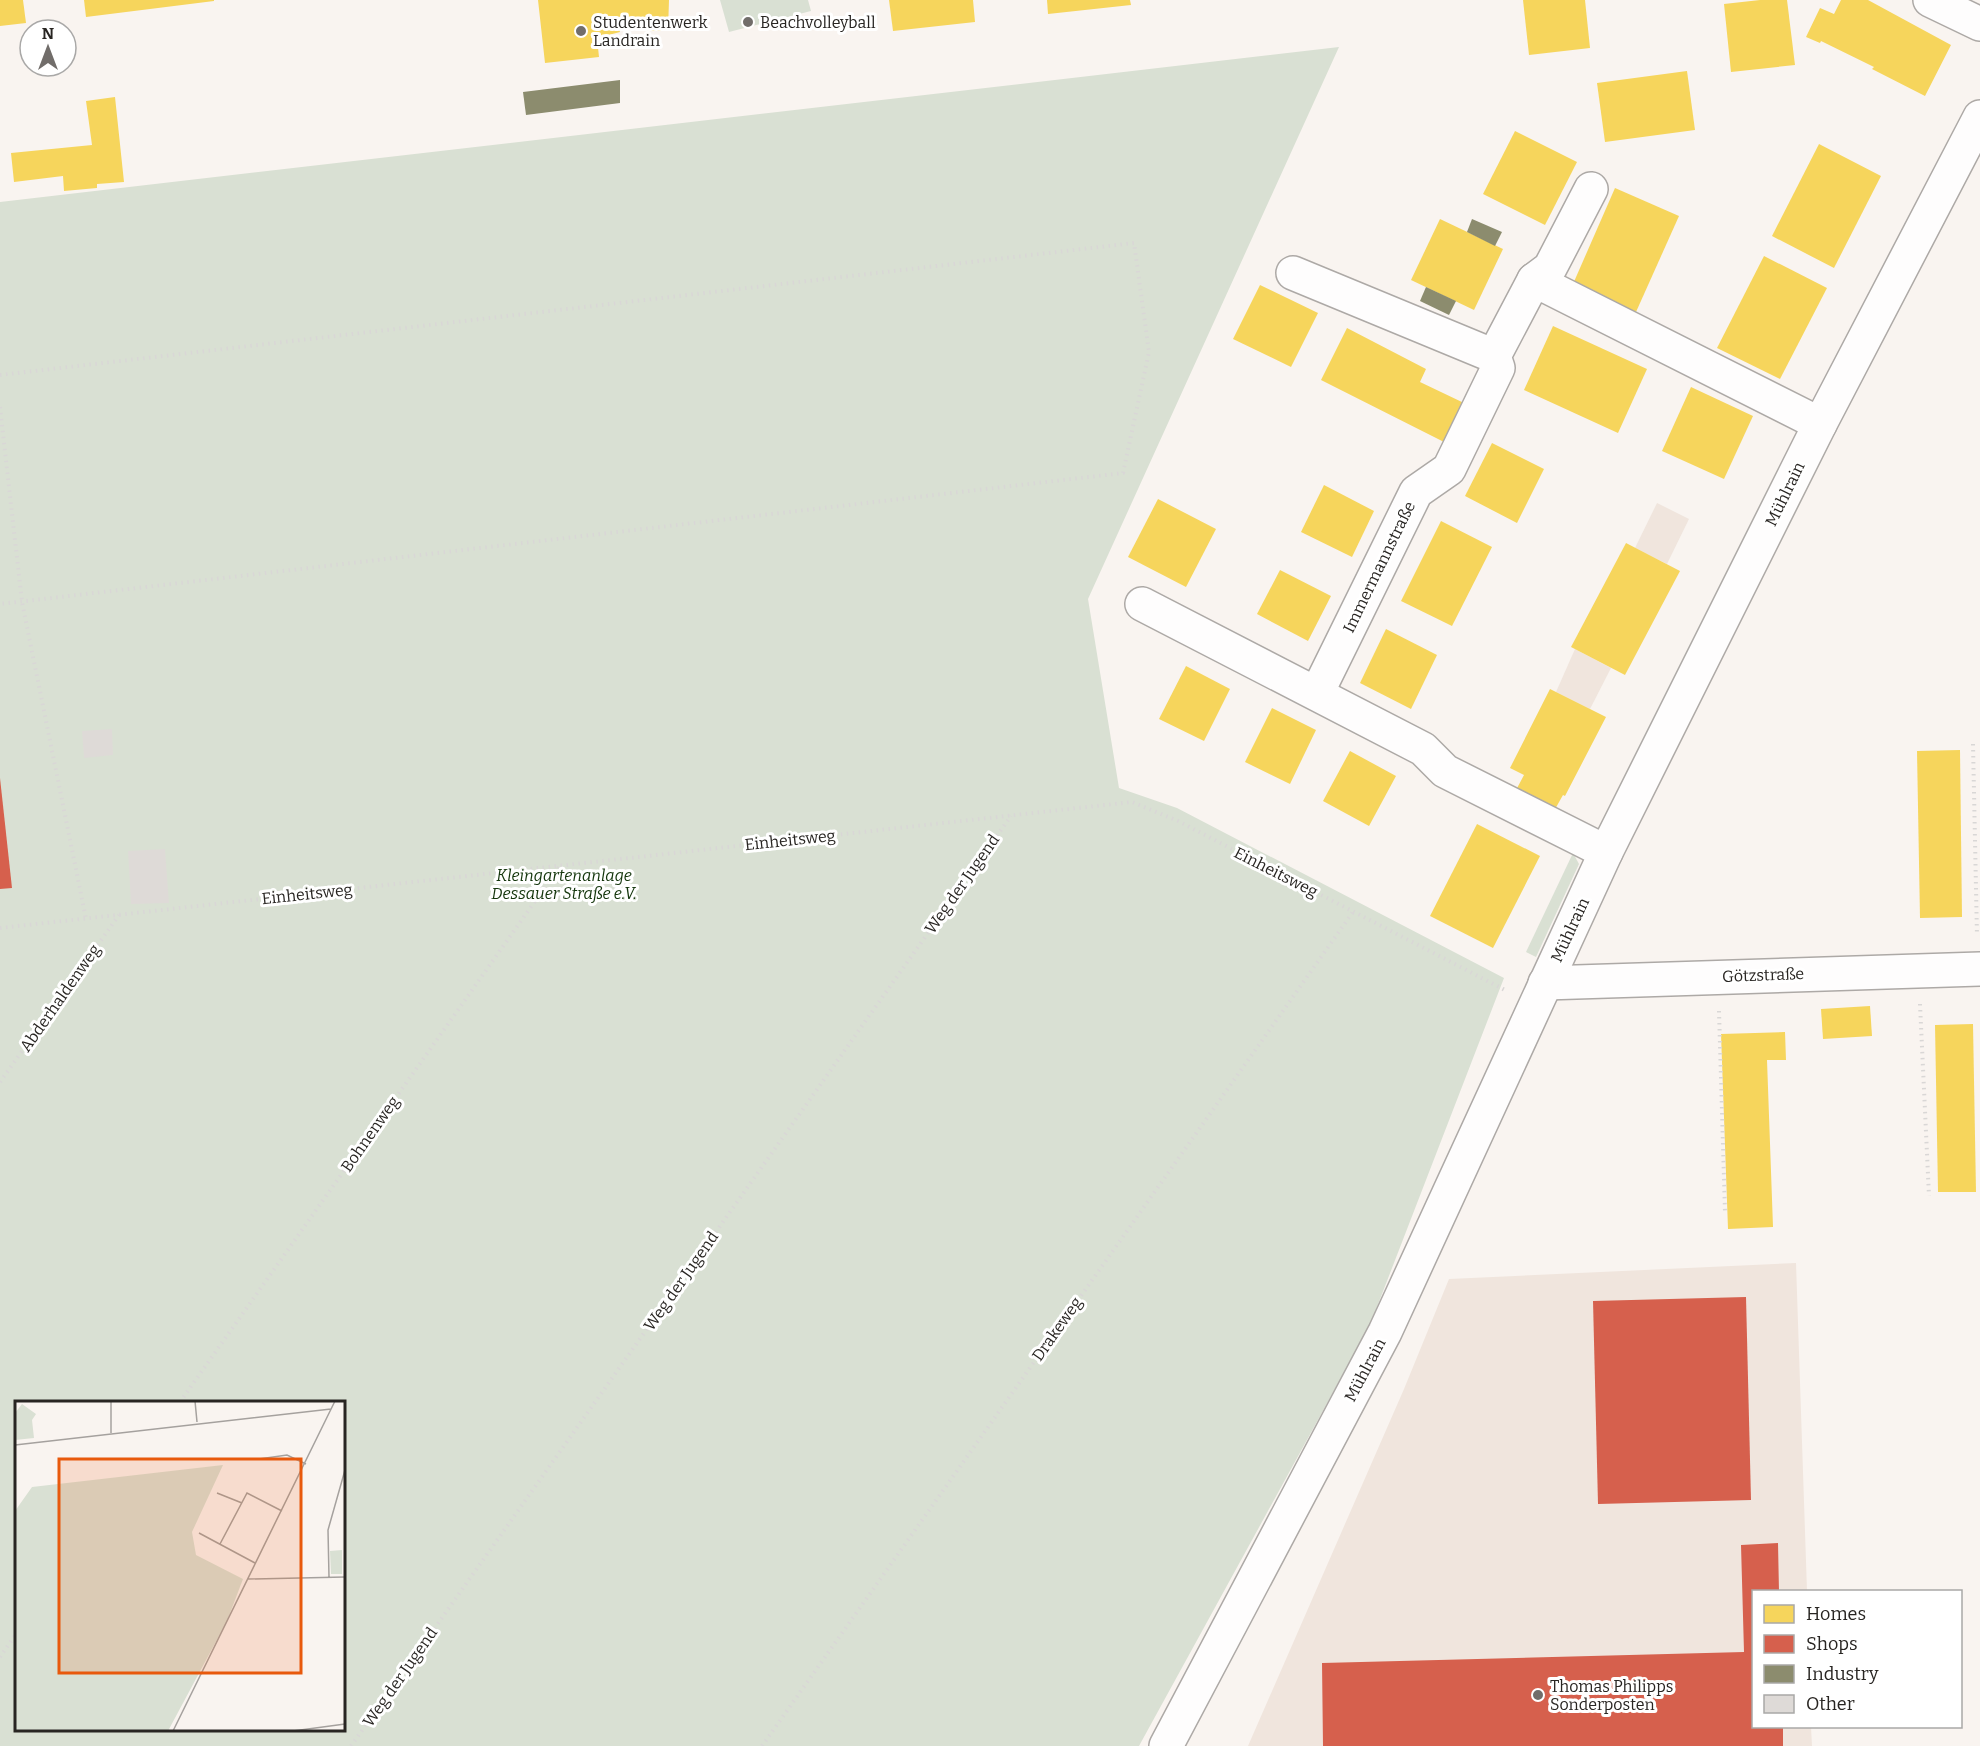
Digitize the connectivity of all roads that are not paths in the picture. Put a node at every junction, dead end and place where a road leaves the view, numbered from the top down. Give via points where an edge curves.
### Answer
1 (1930, 0) edge
2 (1980, 24) edge
3 (1980, 117) edge
4 (1591, 189) dead end
5 (1293, 273) dead end
6 (1534, 280) junction
7 (1494, 356) junction
8 (1820, 424) junction
9 (1142, 604) dead end
10 (1317, 693) junction
11 (1606, 852) junction
12 (1979, 969) edge
13 (1540, 994) junction
14 (1166, 1746) edge

1 - 2 street
3 - 8 street, Mühlrain
4 - 6 street, Immermannstraße via 1550,268
5 - 7 street
6 - 7 street, Immermannstraße
6 - 8 street
7 - 10 street, Immermannstraße via 1498,368 1449,469 1416,492
8 - 11 street, Mühlrain
9 - 10 street
10 - 11 street via 1423,749 1445,771
11 - 13 street, Mühlrain
12 - 13 street, Götzstraße via 1718,977
13 - 14 street, Mühlrain via 1385,1332

